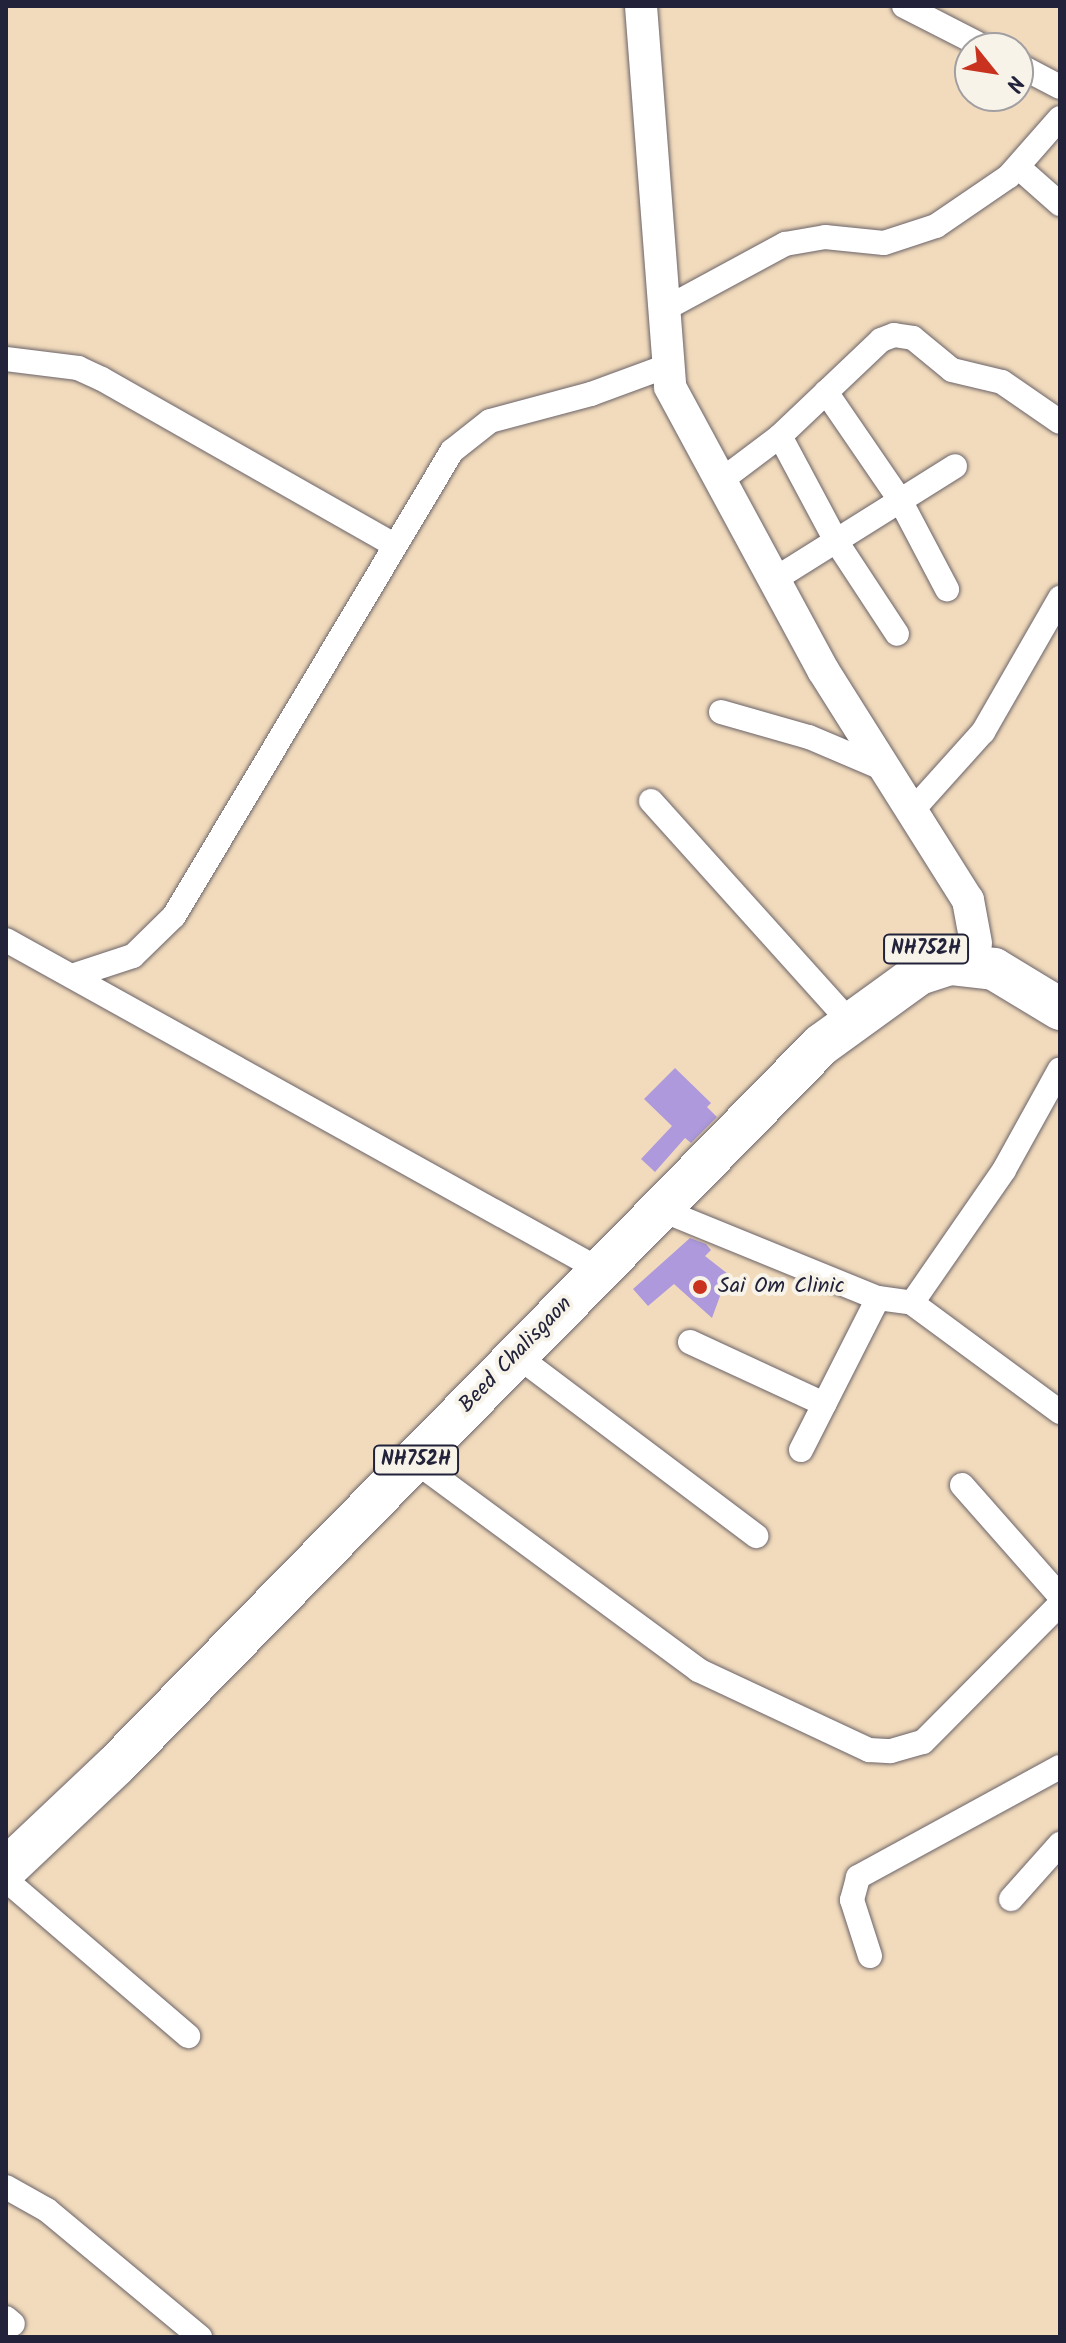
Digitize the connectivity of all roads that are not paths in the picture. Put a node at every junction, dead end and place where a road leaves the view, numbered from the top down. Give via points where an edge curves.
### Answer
1 (641, 6) edge
2 (904, 6) edge
3 (955, 32) edge
4 (1034, 73) edge
5 (1060, 87) edge
6 (1060, 118) edge
7 (1018, 167) junction
8 (1060, 204) edge
9 (663, 310) junction
10 (6, 359) edge
11 (667, 366) junction
12 (826, 392) junction
13 (1060, 422) edge
14 (780, 436) junction
15 (955, 466) dead end
16 (719, 482) junction
17 (900, 500) junction
18 (836, 541) junction
19 (392, 544) junction
20 (772, 581) junction
21 (947, 589) dead end
22 (1060, 598) edge
23 (897, 634) dead end
24 (721, 712) dead end
25 (882, 768) junction
26 (651, 801) dead end
27 (910, 813) junction
28 (6, 940) edge
29 (976, 943) junction
30 (72, 976) junction
31 (1060, 986) edge
32 (1060, 1009) edge
33 (831, 1028) junction
34 (1060, 1069) edge
35 (657, 1208) junction
36 (598, 1269) junction
37 (878, 1298) junction
38 (912, 1303) junction
39 (690, 1342) dead end
40 (516, 1355) junction
41 (824, 1404) junction
42 (1060, 1412) edge
43 (801, 1450) dead end
44 (415, 1461) junction
45 (962, 1485) dead end
46 (756, 1536) dead end
47 (1060, 1596) edge
48 (1060, 1604) edge
49 (1060, 1767) edge
50 (1060, 1844) edge
51 (6, 1869) edge
52 (6, 1880) edge
53 (1011, 1899) dead end
54 (870, 1956) dead end
55 (188, 2036) dead end
56 (6, 2187) edge
57 (200, 2337) edge

1 - 9 street
2 - 3 street
4 - 5 street
6 - 7 street
7 - 8 street
7 - 9 street via 974,202 905,239 884,243 825,237 785,244
9 - 11 street
10 - 19 street via 78,368 102,379
11 - 16 street via 670,387
11 - 19 street via 591,394 490,421 452,451
12 - 13 street via 881,340 904,335 952,370 1002,382
12 - 14 street
12 - 17 street
14 - 16 street
14 - 18 street
15 - 17 street
16 - 20 street
17 - 18 street
17 - 21 street
18 - 20 street
18 - 23 street
19 - 30 street via 174,916 133,956
20 - 25 street
22 - 27 street via 983,732
24 - 25 street via 779,727
25 - 27 street
26 - 33 street
27 - 29 street via 968,900
28 - 30 street
29 - 31 highway, Beed Chalisgaon / NH752H via 1019,960
29 - 33 highway, Beed Chalisgaon / NH752H via 943,944 913,955
30 - 36 street
32 - 33 highway, Beed Chalisgaon / NH752H via 994,969 950,964 910,980
33 - 35 highway, Beed Chalisgaon / NH752H
34 - 38 street via 1004,1170
35 - 36 highway, Beed Chalisgaon / NH752H
35 - 37 street
36 - 40 highway, Beed Chalisgaon / NH752H
37 - 38 street
37 - 41 street
38 - 42 street
39 - 41 street
40 - 44 highway, Beed Chalisgaon / NH752H
40 - 46 street
41 - 43 street
44 - 48 street via 698,1670 869,1750 891,1751 923,1742
44 - 51 highway, Beed Chalisgaon / NH752H via 116,1765
45 - 47 street
49 - 54 street via 858,1877 852,1900
50 - 53 street
52 - 55 street
56 - 57 street via 47,2210

